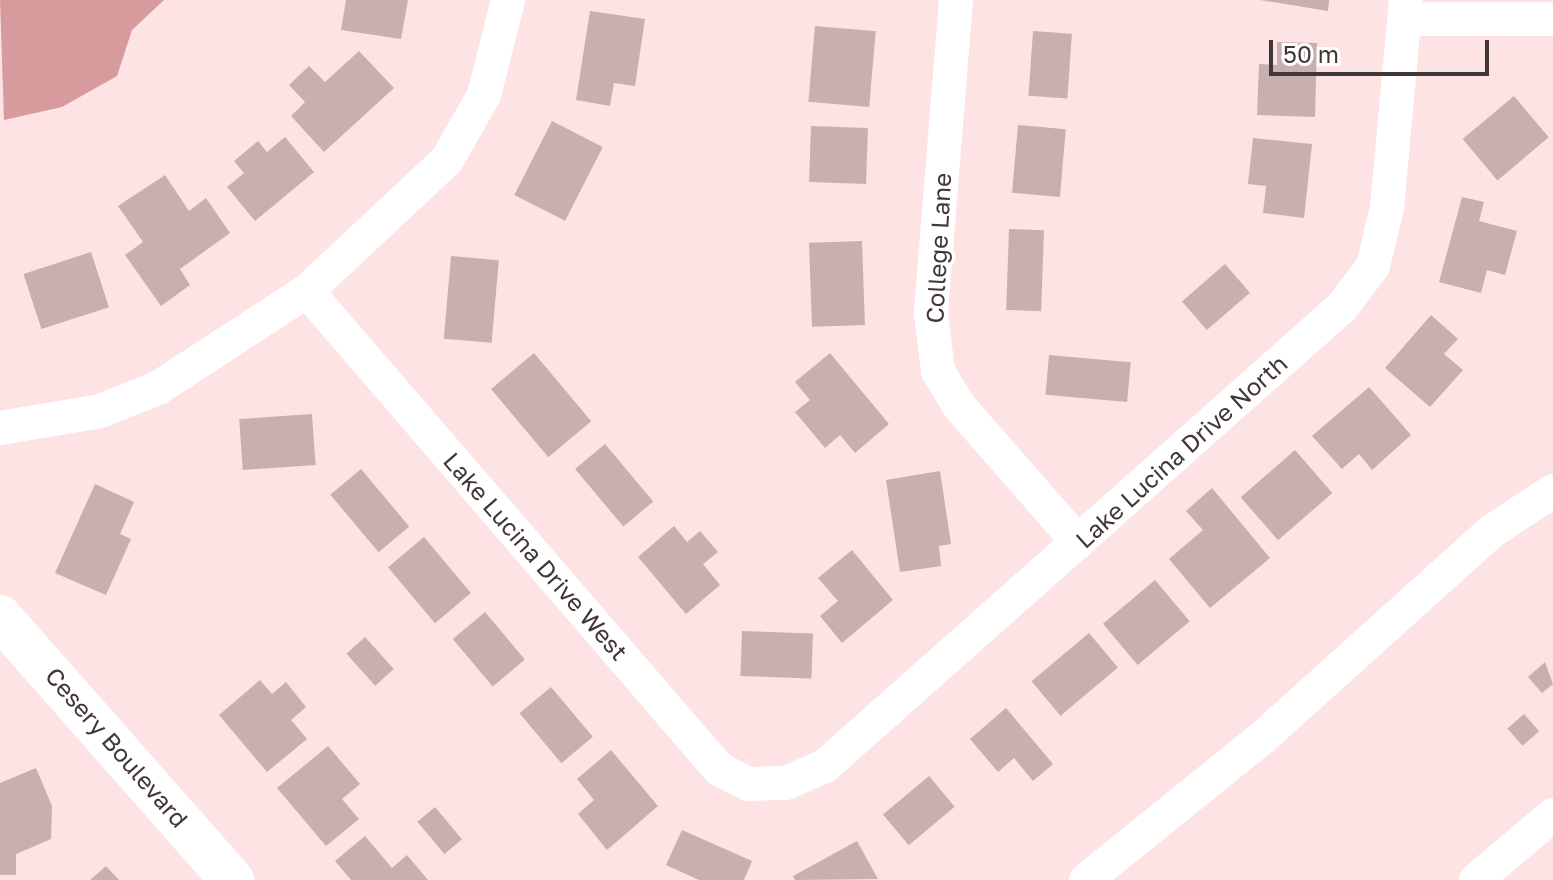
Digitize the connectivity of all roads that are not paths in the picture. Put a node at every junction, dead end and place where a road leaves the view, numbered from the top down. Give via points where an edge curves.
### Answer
1 (508, 0) edge
2 (956, 0) edge
3 (1406, 9) edge
4 (1553, 19) edge
5 (307, 291) junction
6 (0, 428) edge
7 (1547, 505) edge
8 (1078, 542) junction
9 (0, 617) edge
10 (786, 783) joint
11 (1553, 815) edge
12 (232, 880) edge
13 (1086, 880) edge
14 (1476, 880) edge

1 - 5 street via 484,95 447,160
2 - 8 street, College Lane via 931,314 938,371 959,406
3 - 4 street
3 - 8 street, Lake Lucina Drive North via 1387,208 1373,266 1342,307
5 - 6 street via 158,388 100,411
5 - 10 street, Lake Lucina Drive West via 719,769 749,784
7 - 13 street
8 - 10 street, Lake Lucina Drive North via 825,766
9 - 12 main road, Cesery Boulevard
11 - 14 street

